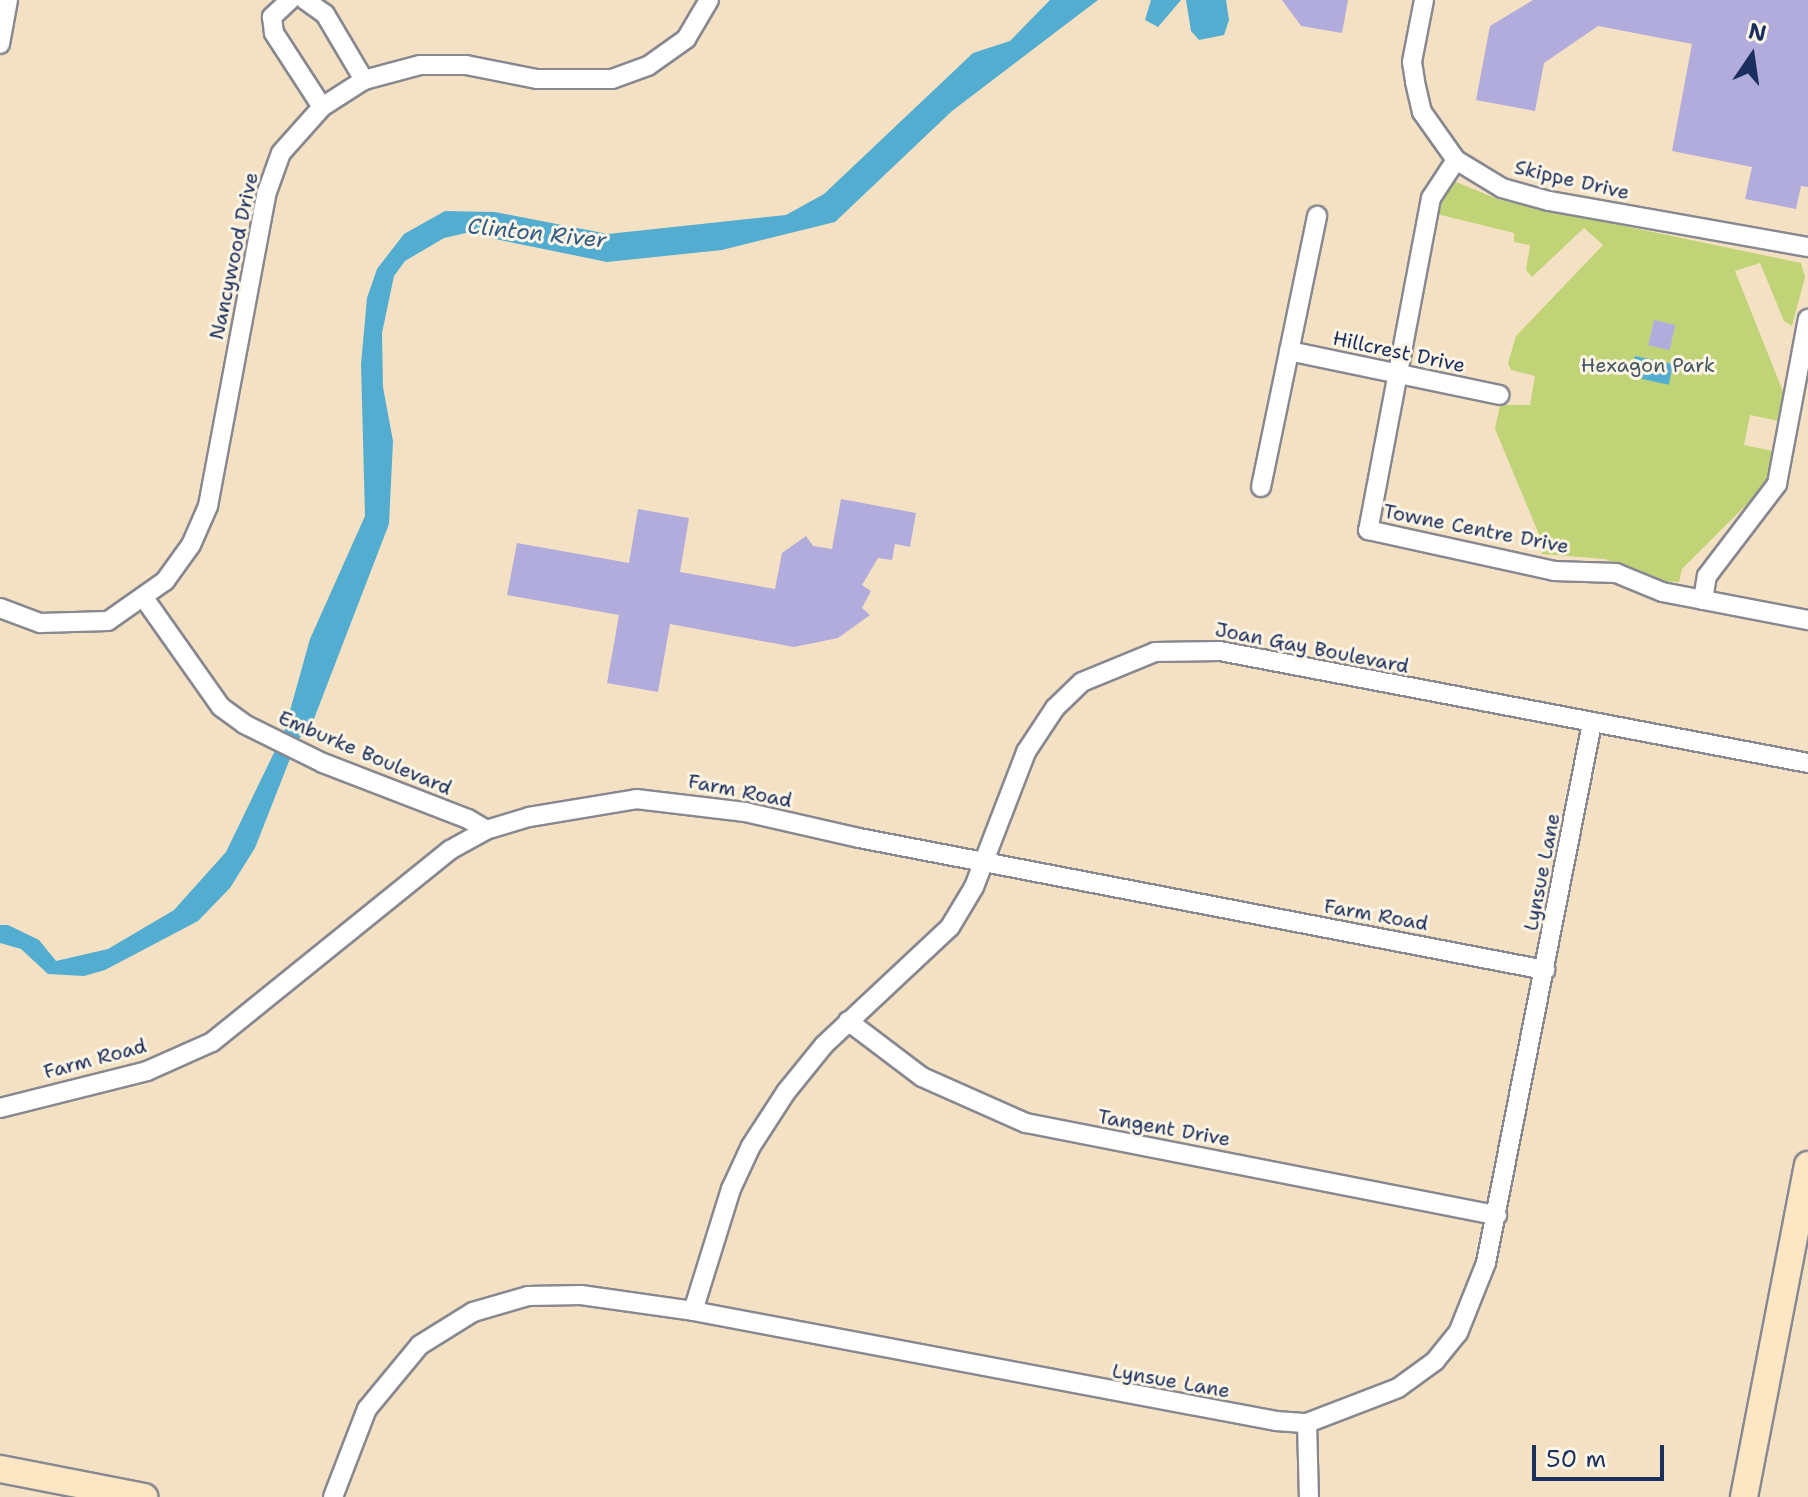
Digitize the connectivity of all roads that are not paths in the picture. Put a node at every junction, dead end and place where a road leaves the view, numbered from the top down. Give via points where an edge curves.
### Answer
1 (8, 0) edge
2 (290, 0) edge
3 (305, 0) edge
4 (709, 0) edge
5 (1424, 0) edge
6 (0, 44) edge
7 (364, 80) junction
8 (322, 107) junction
9 (1456, 160) junction
10 (1317, 216) dead end
11 (1808, 247) edge
12 (1808, 319) edge
13 (1289, 351) junction
14 (1397, 376) junction
15 (1499, 395) dead end
16 (1261, 487) dead end
17 (144, 598) junction
18 (1703, 600) junction
19 (0, 608) edge
20 (1808, 620) edge
21 (1592, 723) junction
22 (1808, 763) edge
23 (486, 830) junction
24 (985, 861) junction
25 (1545, 970) junction
26 (848, 1021) junction
27 (0, 1108) edge
28 (1808, 1165) edge
29 (1497, 1215) junction
30 (693, 1311) junction
31 (1307, 1423) junction
32 (0, 1469) edge
33 (57, 1489) edge
34 (144, 1497) edge
35 (333, 1497) edge
36 (1309, 1497) edge
37 (1744, 1497) edge

1 - 6 street
2 - 8 street via 272,17 274,33
3 - 7 street via 325,14
4 - 7 street, Nancywood Drive via 686,39 648,66 612,79 537,79 466,65 420,65
5 - 9 street, Skippe Drive via 1412,62 1415,82 1422,112
7 - 8 street, Nancywood Drive
8 - 17 street, Nancywood Drive via 281,153 267,192 208,506 191,545 165,581
9 - 11 street, Skippe Drive via 1502,188 1549,201
9 - 14 street, Towne Centre Drive via 1431,198
10 - 13 street
12 - 18 street via 1777,484 1707,576
13 - 14 street, Hillcrest Drive
13 - 16 street
14 - 15 street, Hillcrest Drive
14 - 18 street, Towne Centre Drive via 1368,530 1554,571 1616,573 1662,592
17 - 19 street, Nancywood Drive via 108,621 76,624 40,623
17 - 23 street, Emburke Boulevard via 221,707 244,724
18 - 20 street, Towne Centre Drive
21 - 22 street, Joan Gay Boulevard
21 - 24 street, Joan Gay Boulevard via 1220,651 1155,652 1082,682 1055,708 1026,752
21 - 25 street, Lynsue Lane
23 - 24 street, Farm Road via 598,803 661,800
23 - 27 street, Farm Road via 450,850 212,1042 147,1071
24 - 25 street, Farm Road
24 - 26 street, Joan Gay Boulevard via 950,927
25 - 29 street, Lynsue Lane
26 - 29 street, Tangent Drive via 922,1077 1026,1123
26 - 30 street, Joan Gay Boulevard via 786,1092 751,1146 731,1189
28 - 37 street
29 - 31 street, Lynsue Lane via 1475,1300 1435,1361 1398,1388
30 - 31 street, Lynsue Lane via 1210,1412
30 - 35 street, Lynsue Lane via 581,1295 528,1296 473,1312 420,1345 367,1409
31 - 36 street
32 - 33 street
33 - 34 street

